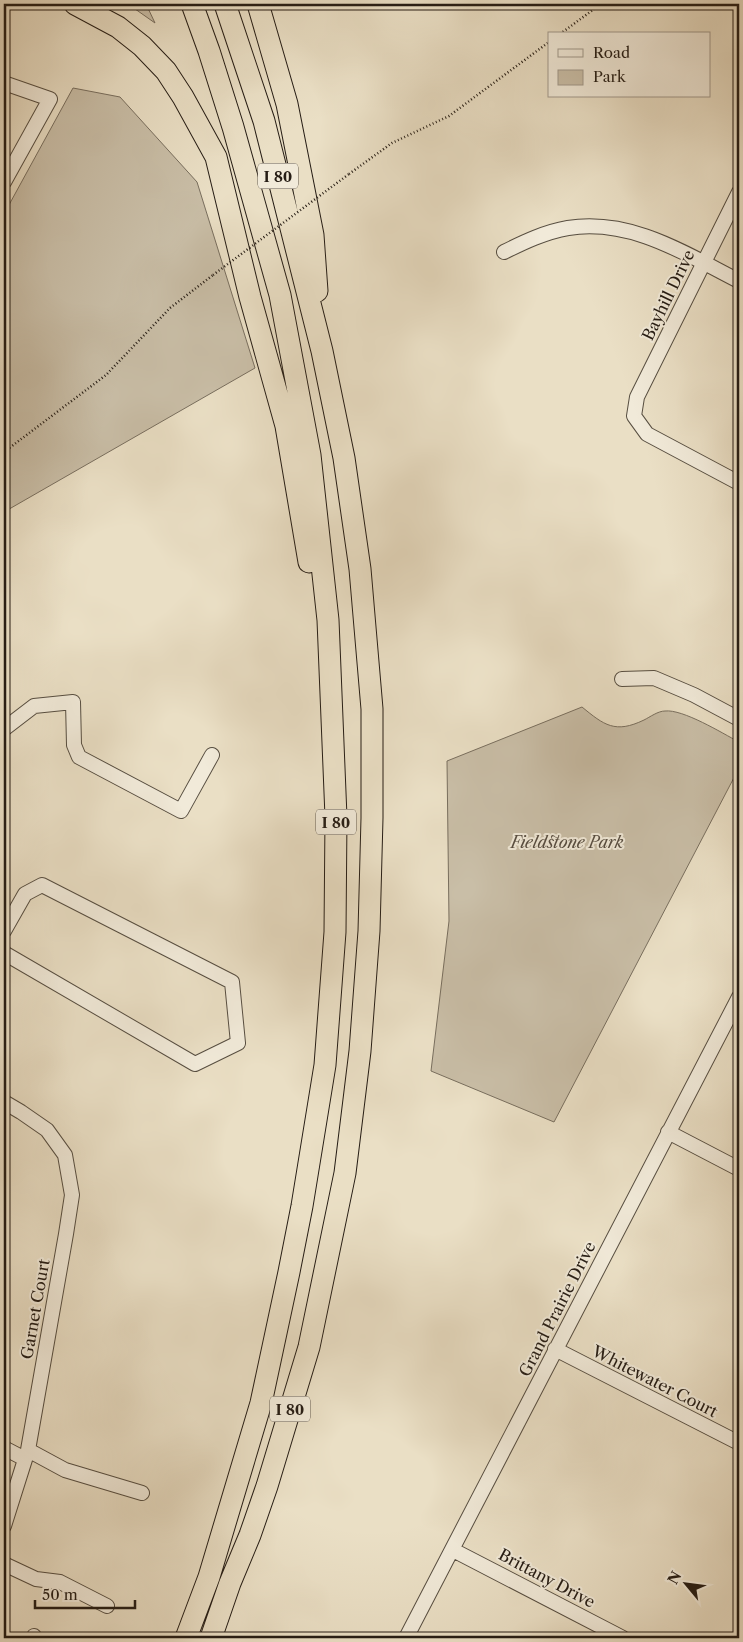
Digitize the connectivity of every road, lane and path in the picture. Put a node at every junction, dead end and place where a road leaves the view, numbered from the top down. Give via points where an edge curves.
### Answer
1 (75, 4) edge
2 (192, 4) edge
3 (225, 4) edge
4 (258, 4) edge
5 (601, 4) edge
6 (563, 32) edge
7 (548, 43) edge
8 (4, 83) edge
9 (4, 182) edge
10 (739, 192) edge
11 (504, 252) dead end
12 (704, 263) junction
13 (739, 281) edge
14 (322, 352) junction
15 (4, 452) edge
16 (739, 483) edge
17 (622, 678) dead end
18 (331, 700) junction
19 (739, 719) edge
20 (4, 729) edge
21 (212, 755) dead end
22 (4, 931) edge
23 (4, 953) edge
24 (739, 997) edge
25 (4, 1102) edge
26 (668, 1132) junction
27 (739, 1169) edge
28 (555, 1349) junction
29 (739, 1443) edge
30 (4, 1448) edge
31 (26, 1454) junction
32 (142, 1493) dead end
33 (5, 1521) edge
34 (454, 1550) junction
35 (4, 1564) edge
36 (107, 1606) dead end
37 (186, 1638) edge
38 (211, 1638) edge
39 (406, 1638) edge
40 (624, 1638) edge

1 - 18 highway via 118,27 166,71 216,157 286,426
2 - 18 highway, I 80 via 234,127 280,294 310,455 328,620
3 - 14 highway, I 80 via 264,121
4 - 14 highway via 287,104 313,235
5 - 6 path
7 - 15 path, bridge via 450,116 392,143 212,275 170,308 106,375
8 - 9 street via 50,99
10 - 12 street, Bayhill Drive
11 - 12 street via 550,232 569,228 611,228 651,237
12 - 13 street
12 - 16 street, Bayhill Drive via 637,397 634,416 647,434
14 - 38 highway, I 80 via 344,458 358,551 372,709 369,931 360,1050 345,1173 309,1347 250,1534
17 - 19 street via 654,678
18 - 37 highway, I 80 via 336,817 335,932 325,1065 302,1206 261,1403 209,1577
20 - 21 street via 34,706 73,702 74,745 79,757 181,811
22 - 23 street via 25,894 42,886 232,982 238,1043 195,1064
24 - 26 street, Grand Prairie Drive
25 - 31 street, Garnet Court via 47,1130 66,1155 72,1195
26 - 27 street
26 - 28 street, Grand Prairie Drive
28 - 29 street, Whitewater Court
28 - 34 street, Grand Prairie Drive
30 - 31 street
31 - 32 street via 65,1470
31 - 33 street, Garnet Court
34 - 39 street, Grand Prairie Drive
34 - 40 street, Brittany Drive
35 - 36 street via 36,1579 60,1582

